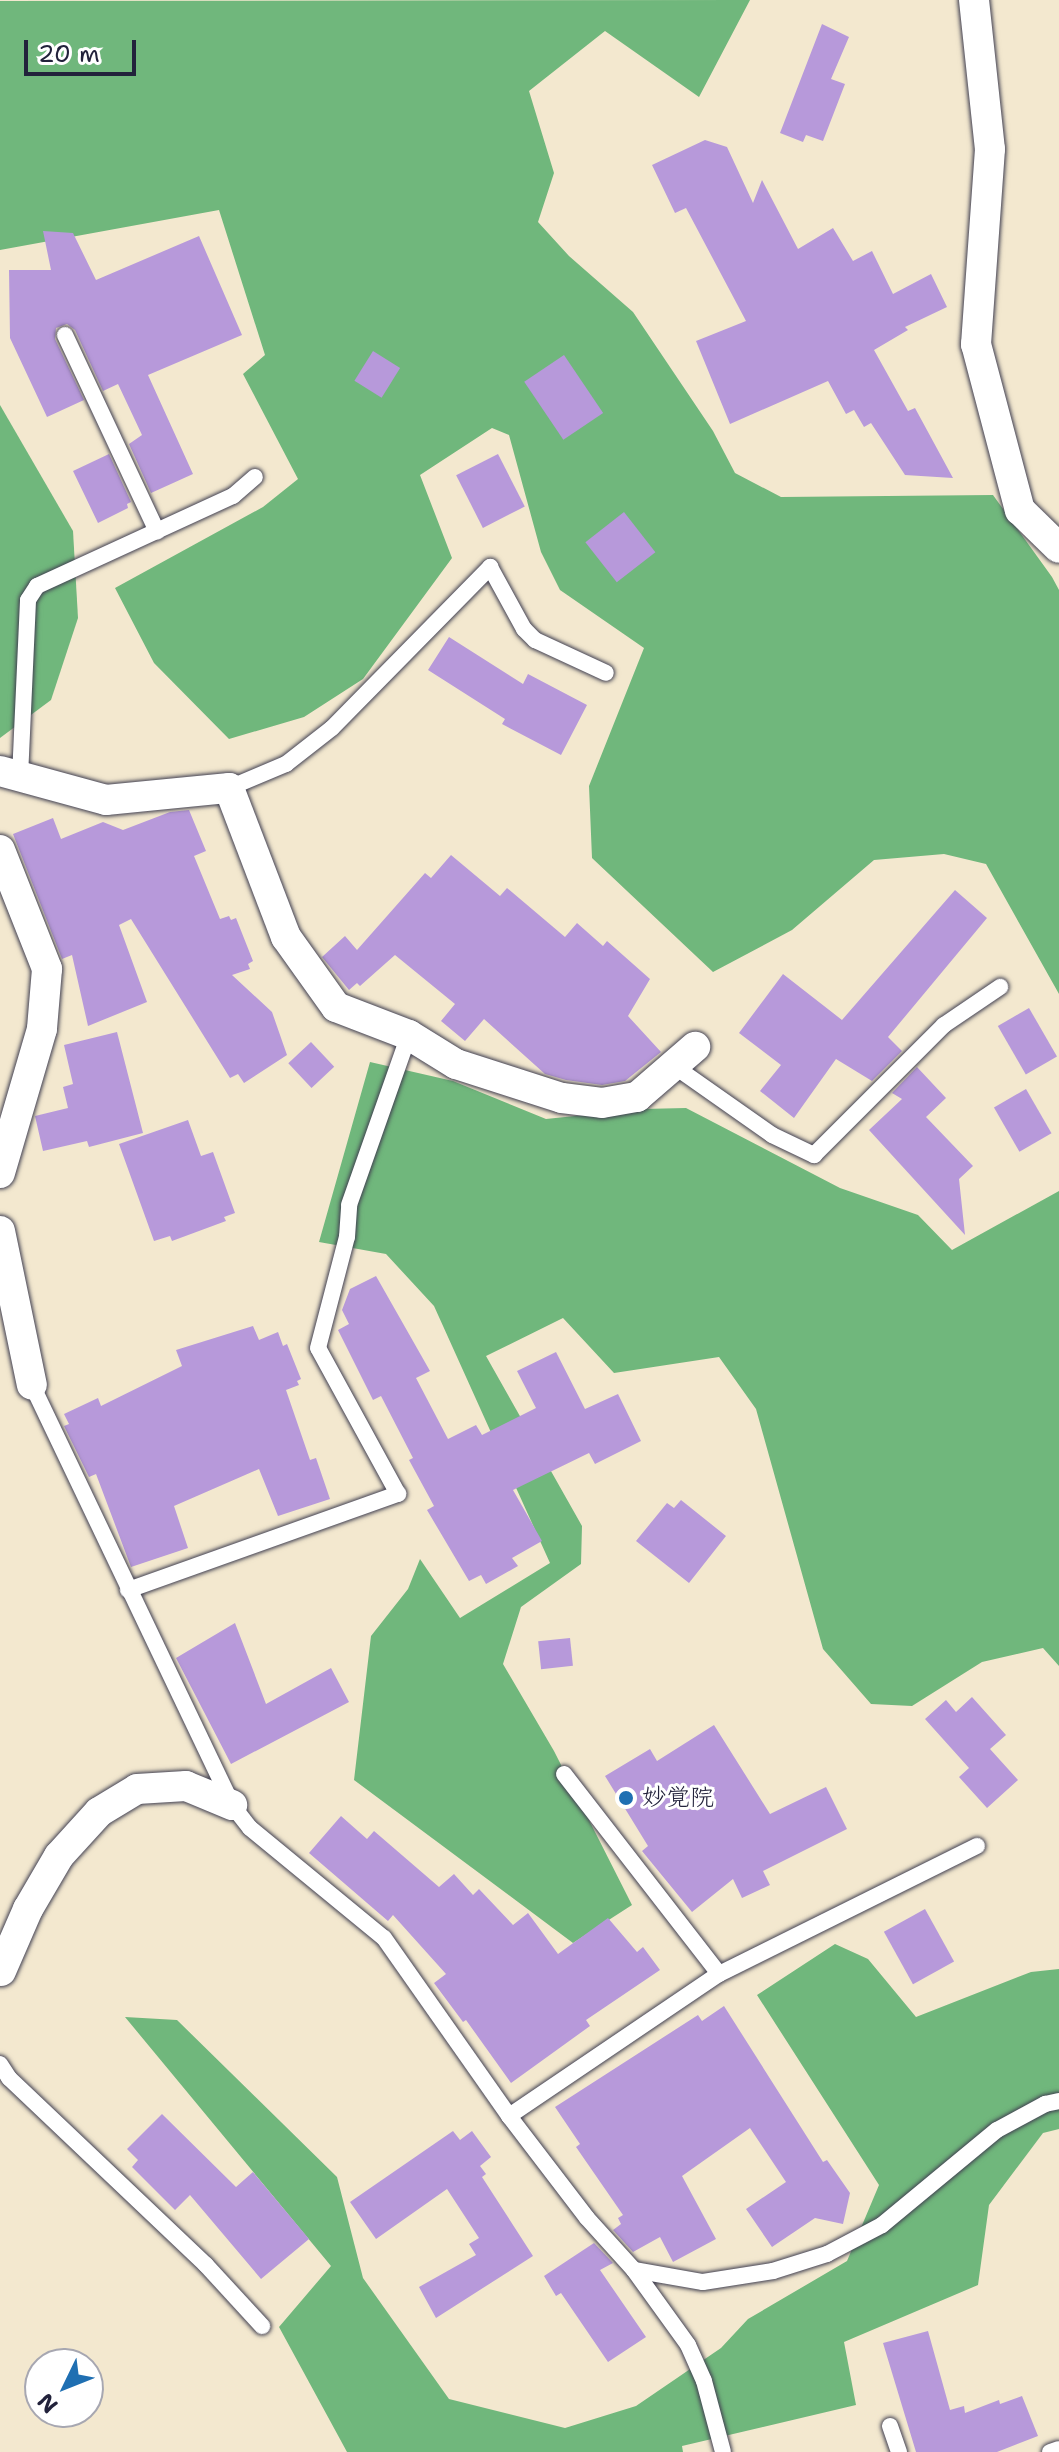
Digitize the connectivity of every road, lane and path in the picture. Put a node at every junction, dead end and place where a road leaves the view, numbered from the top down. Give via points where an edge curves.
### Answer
1 (974, 0) edge
2 (65, 335) dead end
3 (255, 477) dead end
4 (157, 531) junction
5 (1059, 548) edge
6 (606, 673) dead end
7 (10, 774) edge
8 (229, 788) junction
9 (0, 850) edge
10 (1000, 987) dead end
11 (409, 1035) junction
12 (685, 1056) joint
13 (0, 1173) edge
14 (0, 1231) edge
15 (32, 1385) joint
16 (128, 1590) junction
17 (564, 1774) dead end
18 (232, 1805) junction
19 (977, 1846) dead end
20 (1, 1971) edge
21 (719, 1974) junction
22 (0, 2064) edge
23 (1059, 2101) edge
24 (509, 2116) junction
25 (634, 2270) junction
26 (262, 2326) dead end
27 (890, 2426) dead end
28 (1059, 2449) edge
29 (723, 2452) edge
30 (899, 2452) edge
31 (1050, 2452) edge

1 - 5 street via 990,149 976,344 1020,510
2 - 4 lane
3 - 4 lane via 233,496
4 - 7 lane via 37,586 28,600
6 - 8 lane via 535,640 490,567 332,728 286,764
7 - 8 street via 106,800
8 - 11 street via 286,937 336,1007
9 - 13 street via 47,969 42,1029
10 - 12 lane via 944,1025 814,1155 772,1135
11 - 12 street via 456,1064 562,1098 602,1103 637,1097
11 - 16 lane via 349,1205 347,1237 318,1348 398,1494
14 - 15 street
15 - 16 lane
16 - 18 lane
17 - 21 lane
18 - 20 street via 186,1786 137,1789 99,1812 59,1856
18 - 24 lane via 250,1828 384,1938
19 - 21 lane
21 - 24 lane
22 - 26 lane
23 - 25 lane via 997,2130 882,2225 827,2254 773,2271 703,2282
24 - 25 lane
25 - 29 lane via 688,2345 704,2381
27 - 30 lane
28 - 31 lane

